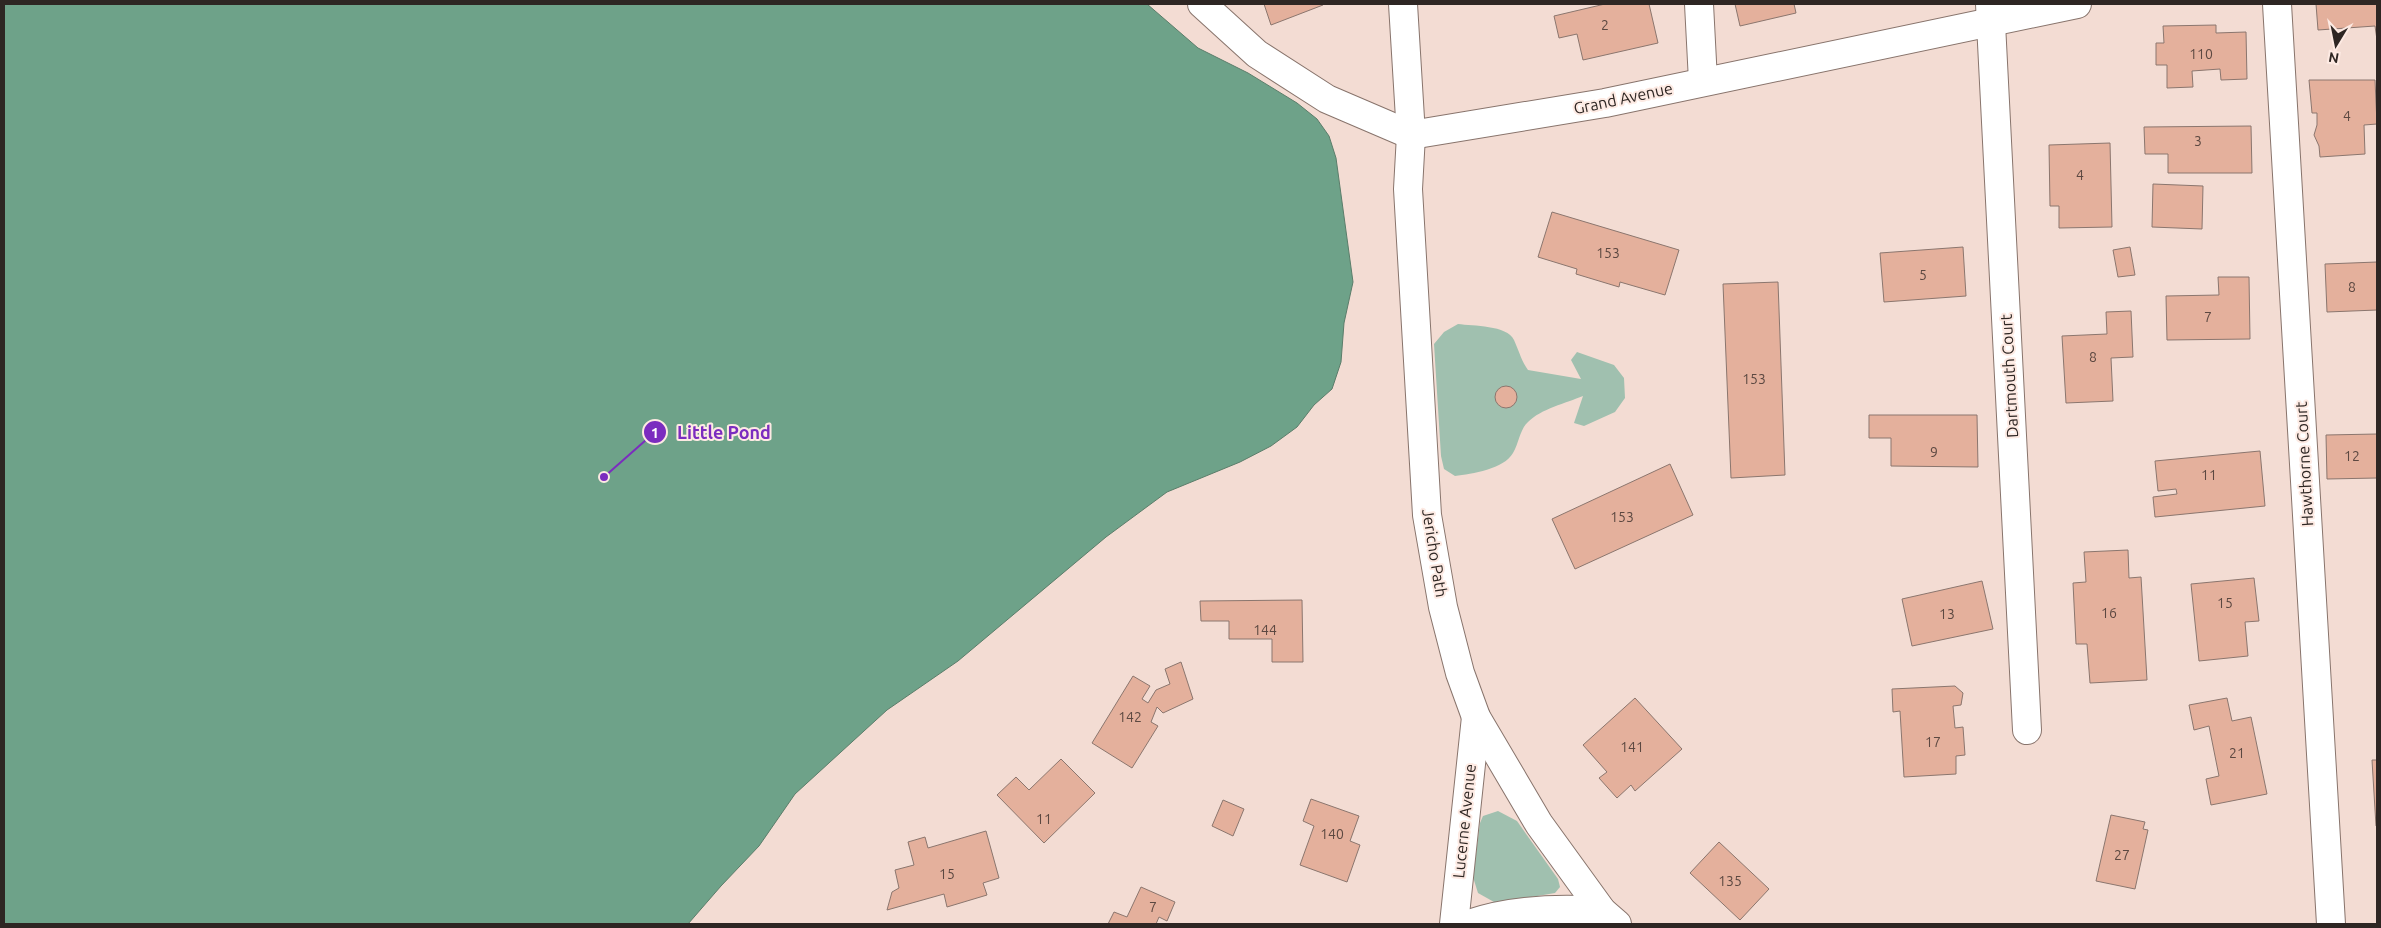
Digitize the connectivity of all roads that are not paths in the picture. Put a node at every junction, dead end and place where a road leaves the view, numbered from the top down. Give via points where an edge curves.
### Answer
1 (1202, 4) edge
2 (1403, 4) edge
3 (1699, 4) edge
4 (2077, 4) edge
5 (2277, 4) edge
6 (1990, 13) edge
7 (1703, 81) junction
8 (1411, 134) junction
9 (1476, 717) junction
10 (2027, 730) dead end
11 (1609, 917) edge
12 (1454, 924) edge
13 (1469, 924) edge
14 (2331, 924) edge

1 - 8 street via 1257,54 1327,99
2 - 8 street, Jericho Path
3 - 7 street
4 - 6 street, Grand Avenue
5 - 14 street, Hawthorne Court
6 - 7 street, Grand Avenue
6 - 10 street, Dartmouth Court
7 - 8 street, Grand Avenue via 1606,103
8 - 9 street, Jericho Path via 1408,198 1427,515 1443,606 1460,673
9 - 11 street, Jericho Path via 1539,824
9 - 12 street, Lucerne Avenue
11 - 13 street via 1561,908 1500,915

